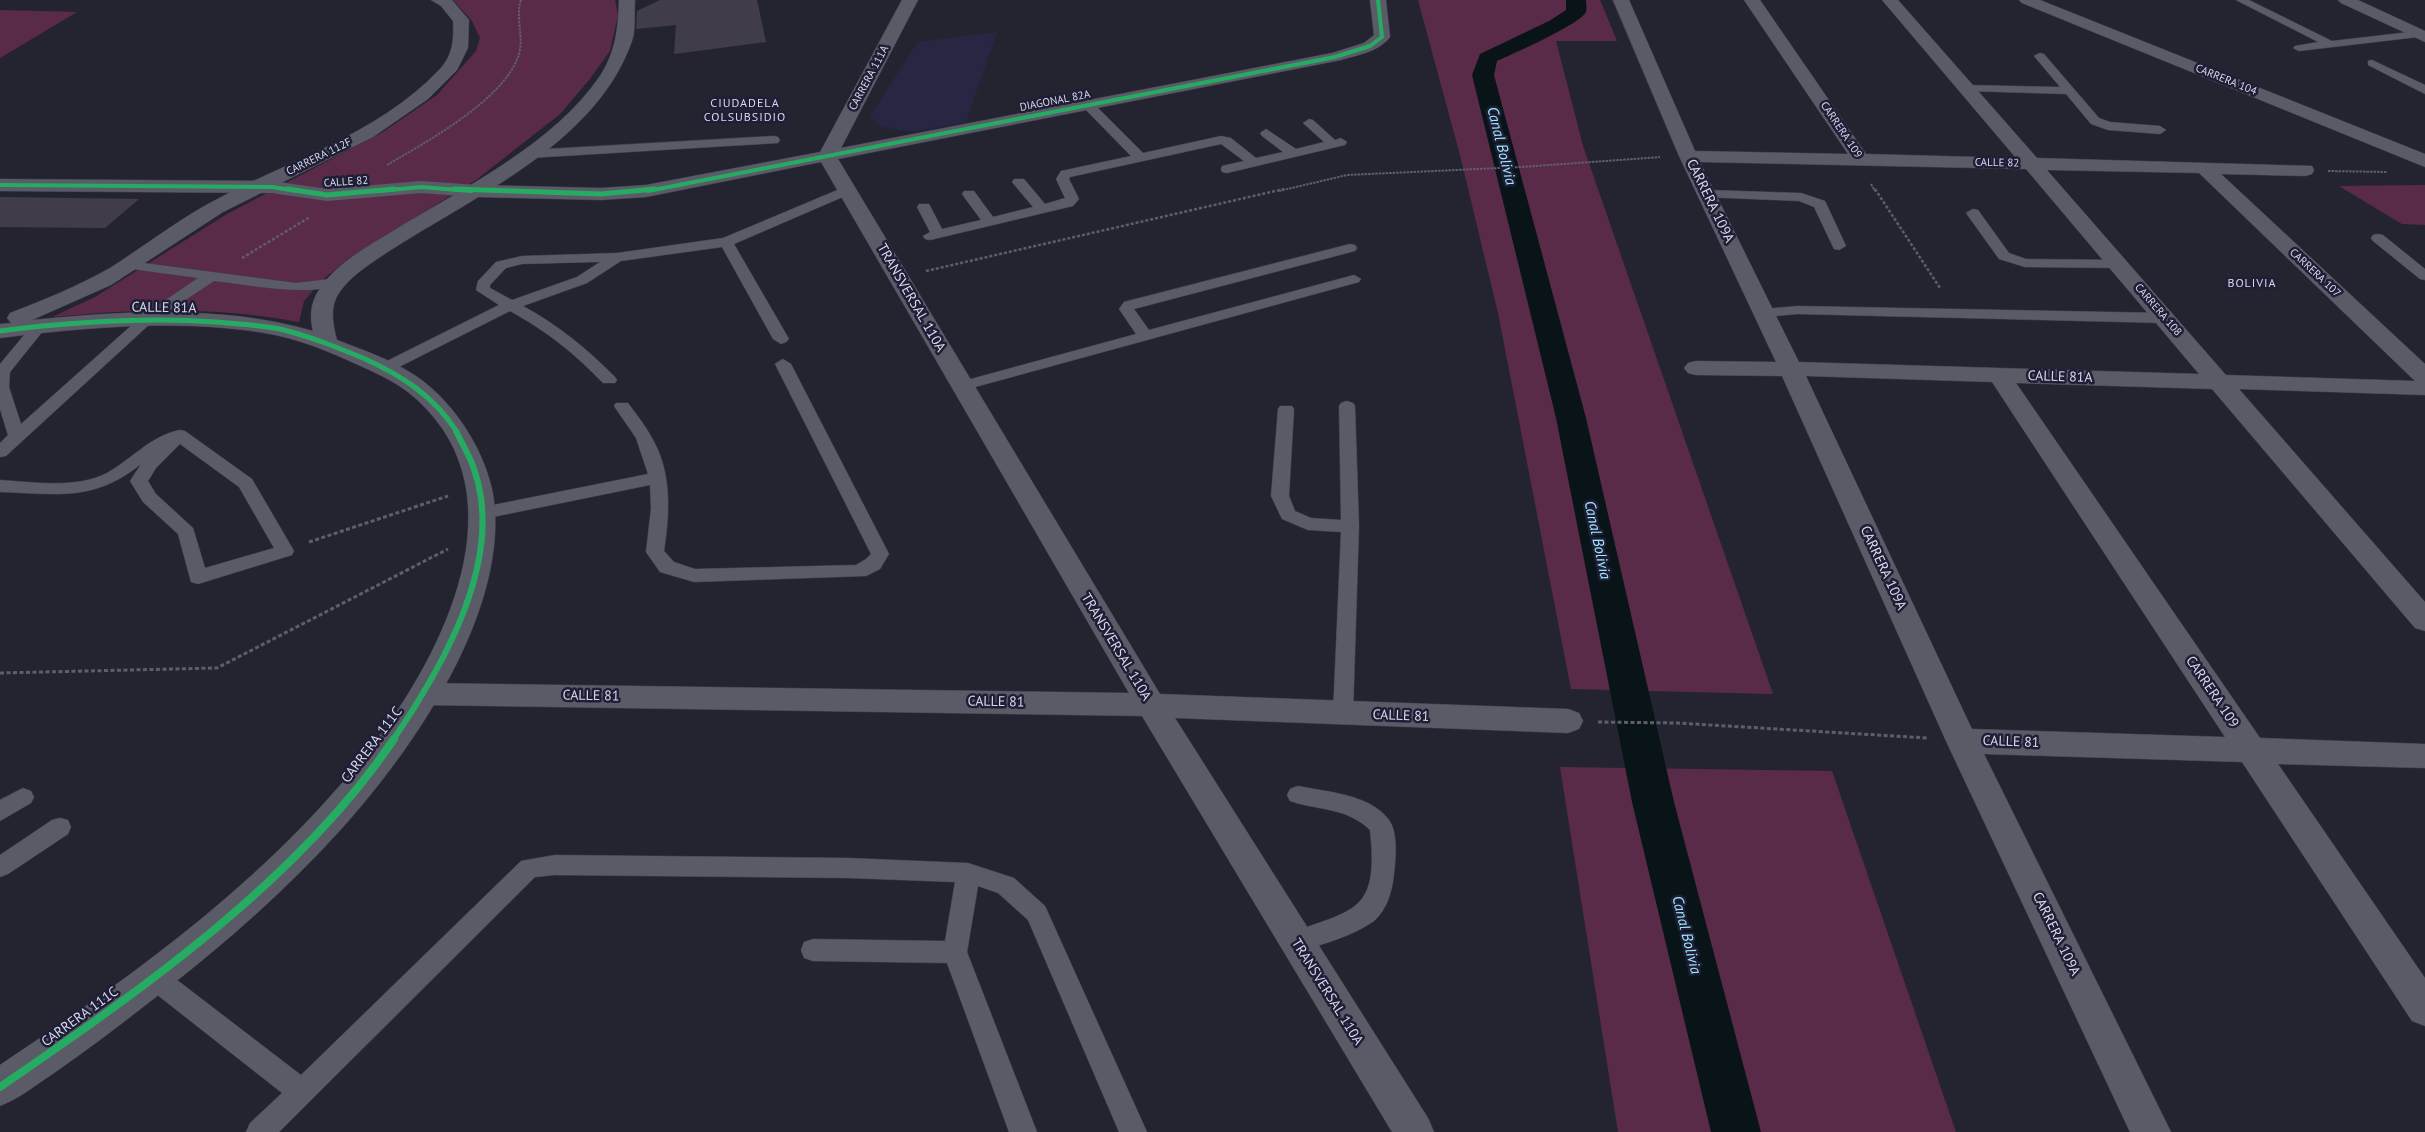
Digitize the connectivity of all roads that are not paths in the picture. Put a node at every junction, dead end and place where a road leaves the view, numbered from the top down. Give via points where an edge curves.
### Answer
1 (627, 0) edge
2 (910, 0) edge
3 (1378, 0) edge
4 (1621, 0) edge
5 (1752, 0) edge
6 (1890, 0) edge
7 (2028, 0) edge
8 (2241, 0) edge
9 (2346, 0) edge
10 (447, 1) edge
11 (2422, 36) edge
12 (2330, 44) junction
13 (2299, 48) dead end
14 (2040, 56) dead end
15 (2372, 63) dead end
16 (1966, 88) junction
17 (2425, 90) edge
18 (2071, 91) junction
19 (1087, 104) junction
20 (1309, 123) dead end
21 (2160, 130) dead end
22 (1266, 132) dead end
23 (774, 140) dead end
24 (1293, 153) junction
25 (530, 154) junction
26 (827, 156) junction
27 (1688, 156) junction
28 (1140, 158) junction
29 (1862, 160) junction
30 (2425, 161) edge
31 (1254, 163) junction
32 (2031, 164) junction
33 (2204, 168) junction
34 (1227, 169) dead end
35 (2305, 170) road end
36 (1019, 182) dead end
37 (693, 183) joint
38 (0, 185) edge
39 (256, 187) junction
40 (848, 190) junction
41 (477, 191) junction
42 (969, 194) dead end
43 (1707, 194) junction
44 (924, 207) dead end
45 (1043, 210) junction
46 (1973, 213) dead end
47 (990, 222) junction
48 (2378, 238) dead end
49 (726, 242) junction
50 (1840, 246) dead end
51 (1350, 248) dead end
52 (617, 257) junction
53 (2118, 264) junction
54 (2418, 264) edge
55 (130, 265) junction
56 (213, 275) junction
57 (2425, 276) edge
58 (1354, 279) dead end
59 (338, 282) junction
60 (511, 305) junction
61 (1764, 313) junction
62 (2164, 318) junction
63 (147, 320) junction
64 (0, 323) edge
65 (39, 326) junction
66 (0, 331) edge
67 (1145, 336) junction
68 (781, 338) dead end
69 (327, 343) junction
70 (783, 364) dead end
71 (385, 368) junction
72 (1696, 368) dead end
73 (1791, 369) junction
74 (1999, 375) junction
75 (2425, 377) edge
76 (609, 380) dead end
77 (2219, 382) junction
78 (962, 386) junction
79 (1, 387) edge
80 (2425, 388) edge
81 (622, 406) dead end
82 (1347, 406) dead end
83 (1286, 409) dead end
84 (179, 435) junction
85 (18, 436) junction
86 (0, 452) edge
87 (658, 478) junction
88 (0, 486) edge
89 (482, 510) junction
90 (1350, 526) junction
91 (2425, 621) edge
92 (425, 694) junction
93 (1151, 705) junction
94 (1343, 714) junction
95 (1568, 721) dead end
96 (1962, 740) junction
97 (2251, 750) junction
98 (2425, 756) edge
99 (1298, 795) dead end
100 (23, 797) dead end
101 (0, 812) edge
102 (60, 827) dead end
103 (0, 867) edge
104 (968, 874) junction
105 (1296, 942) junction
106 (814, 950) dead end
107 (955, 952) junction
108 (155, 978) junction
109 (2425, 1009) edge
110 (0, 1088) edge
111 (302, 1092) junction
112 (260, 1132) edge
113 (1023, 1132) edge
114 (1133, 1132) edge
115 (1414, 1132) edge
116 (2152, 1132) edge

1 - 25 street via 628,29 612,69 592,98
2 - 26 street, CARRERA 111A
3 - 19 street, DIAGONAL 82A via 1382,37 1370,46 1335,57
4 - 27 street, CARRERA 109A
5 - 29 street, CARRERA 109
6 - 16 street, CARRERA 108
7 - 30 street, CARRERA 104
8 - 12 lane
9 - 11 street
10 - 39 street, CARRERA 112F via 462,20 462,46 447,72 405,109 341,148
11 - 12 lane
12 - 13 lane
14 - 18 lane
15 - 17 lane
16 - 18 lane
16 - 32 street, CARRERA 108
18 - 21 lane via 2101,124
19 - 26 street, DIAGONAL 82A
19 - 28 lane
20 - 24 lane via 1337,143
22 - 24 lane
23 - 25 lane
24 - 31 lane
25 - 41 street
26 - 37 street, DIAGONAL 82A
26 - 40 street, TRANSVERSAL 110A
27 - 29 street, CALLE 82
27 - 43 street, CARRERA 109A
28 - 31 lane via 1224,140
28 - 45 lane via 1066,174 1062,179 1071,202
29 - 32 street, CALLE 82
31 - 34 lane
32 - 33 street, CALLE 82
32 - 53 street, CARRERA 108
33 - 35 street, CALLE 82
33 - 75 street, CARRERA 107
36 - 45 lane
37 - 41 street, CALLE 82 via 622,193
38 - 39 street, CALLE 82
39 - 41 street, CALLE 82 via 327,195 399,188
39 - 55 street, CARRERA 112F via 206,214
40 - 49 lane
40 - 78 street, TRANSVERSAL 110A
41 - 59 street via 361,261
42 - 47 lane
43 - 50 lane via 1812,200 1820,204
43 - 61 street, CARRERA 109A
44 - 47 lane via 934,235
45 - 47 lane
46 - 53 lane via 2004,256 2015,260 2025,263
48 - 54 lane
49 - 52 lane
49 - 68 lane
51 - 67 lane via 1129,305 1126,309
52 - 60 lane via 582,280
52 - 60 lane via 522,260 501,265 483,284 483,290
53 - 62 street, CARRERA 108
54 - 57 lane
55 - 56 lane
55 - 64 street, CARRERA 112F via 59,303
56 - 59 lane via 296,287
56 - 63 lane
58 - 67 lane
59 - 69 street via 323,302 321,318
60 - 71 lane
60 - 76 lane via 548,326 581,351
61 - 62 lane via 1798,310
61 - 73 street, CARRERA 109A
62 - 77 street, CARRERA 108
63 - 65 street, CALLE 81A
63 - 69 street, CALLE 81A via 245,324 289,331
63 - 85 lane
65 - 66 street, CALLE 81A
65 - 79 lane via 2,372
67 - 78 lane
69 - 71 street, CARRERA 111C
70 - 87 lane via 880,554 873,564 859,570 694,576 667,567 655,552 661,519
71 - 89 street, CARRERA 111C via 412,384 443,412 466,446
72 - 73 street, CALLE 81A
73 - 74 street, CALLE 81A
73 - 96 street, CARRERA 109A
74 - 77 street, CALLE 81A
74 - 97 street, CARRERA 109
77 - 80 street, CALLE 81A
77 - 91 street, CARRERA 108
78 - 93 street, TRANSVERSAL 110A
79 - 85 lane
81 - 87 lane via 645,439
82 - 90 lane
83 - 90 lane via 1280,496 1288,515 1308,524
84 - 84 lane via 149,465 139,481 149,498 187,532 198,577 285,550 246,483
84 - 88 lane via 162,440 112,477 84,487
85 - 86 lane
87 - 89 lane
89 - 92 street, CARRERA 111C via 475,580 456,634
90 - 94 lane
92 - 93 street, CALLE 81
92 - 108 street, CARRERA 111C via 384,753 293,857
93 - 94 street, CALLE 81
93 - 105 street, TRANSVERSAL 110A
94 - 95 street, CALLE 81
96 - 97 street, CALLE 81
96 - 116 street, CARRERA 109A
97 - 98 street, CALLE 81
97 - 109 street, CARRERA 109
99 - 105 lane via 1366,812 1381,826 1385,858 1380,886 1370,909 1338,928
100 - 101 lane
102 - 103 lane
104 - 107 lane
104 - 111 lane via 848,868 555,865 529,868
104 - 114 lane via 1006,886 1037,913
105 - 115 street, TRANSVERSAL 110A
106 - 107 lane
107 - 113 lane
108 - 110 street, CARRERA 111C
108 - 111 lane
111 - 112 lane

